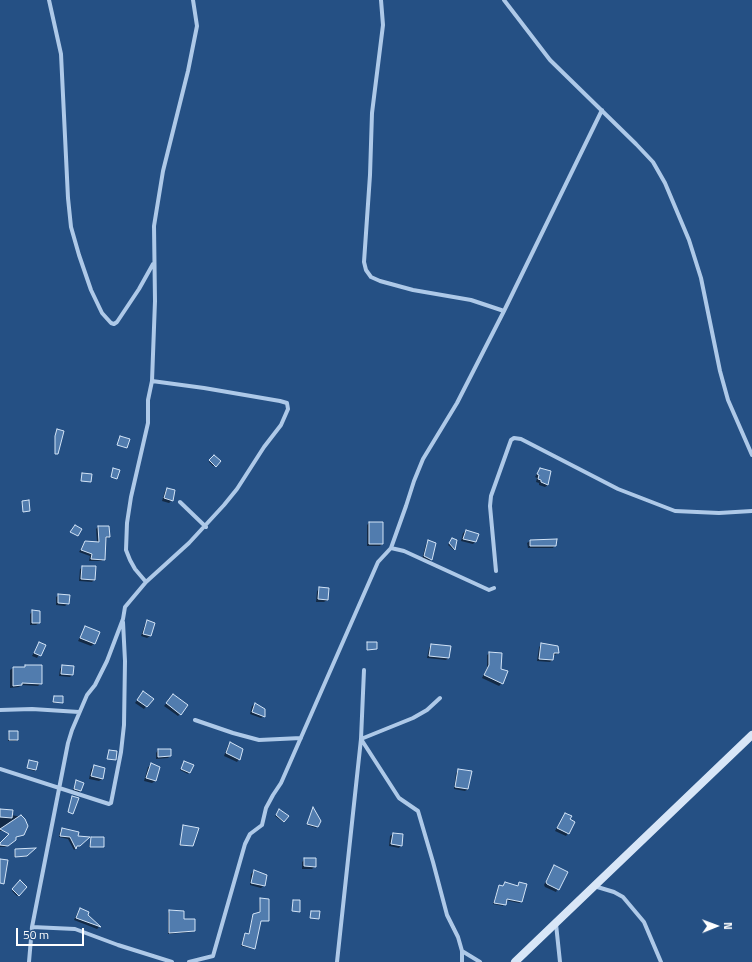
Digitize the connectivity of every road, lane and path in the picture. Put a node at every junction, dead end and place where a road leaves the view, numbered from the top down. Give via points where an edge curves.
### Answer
1 (49, 0) edge
2 (193, 0) edge
3 (382, 0) edge
4 (504, 0) edge
5 (602, 110) junction
6 (154, 263) junction
7 (504, 311) junction
8 (152, 381) junction
9 (752, 455) edge
10 (180, 502) dead end
11 (752, 511) edge
12 (206, 527) junction
13 (391, 548) junction
14 (496, 571) dead end
15 (146, 582) junction
16 (494, 588) dead end
17 (123, 619) junction
18 (364, 670) dead end
19 (440, 698) dead end
20 (0, 710) edge
21 (80, 712) junction
22 (195, 720) dead end
23 (752, 736) edge
24 (301, 738) junction
25 (361, 739) junction
26 (0, 769) edge
27 (59, 788) junction
28 (594, 886) junction
29 (556, 924) junction
30 (32, 927) junction
31 (462, 951) junction
32 (29, 962) edge
33 (172, 962) edge
34 (189, 962) edge
35 (337, 962) edge
36 (462, 962) edge
37 (480, 962) edge
38 (515, 962) edge
39 (560, 962) edge
40 (662, 962) edge

1 - 6 street via 61,54 71,227 91,290 111,323 117,322
2 - 6 street via 197,26 163,171 154,226
3 - 7 street via 383,25 372,113 364,262 366,270 371,277 380,281 413,290 471,300
4 - 5 street via 550,60
5 - 7 street
5 - 9 street via 653,162 676,208 701,278 728,400
6 - 8 street
7 - 13 street via 457,403 423,459
8 - 12 street via 287,403 288,409 281,425 237,489
8 - 15 street via 148,400 148,423 131,496 126,550 135,569
10 - 12 street
11 - 14 street via 693,512 670,509 618,489 521,439 514,438 511,440 491,496
12 - 15 street
13 - 16 street via 404,551 489,590
13 - 24 street via 372,573
15 - 17 street via 126,607
17 - 21 street via 104,666
17 - 27 street via 124,725 111,804
18 - 25 street
19 - 25 street via 413,718
20 - 21 street
21 - 27 street via 68,743
22 - 24 street via 259,740
23 - 28 main road
24 - 34 street via 281,783 266,808 262,825 250,834 245,844 213,956
25 - 31 street via 399,798 418,811 446,915 458,937
25 - 35 street
26 - 27 street
27 - 30 street
28 - 29 main road
28 - 40 street via 623,897 644,922
29 - 38 main road
29 - 39 street
30 - 32 street
30 - 33 street via 75,929
31 - 36 street
31 - 37 street

